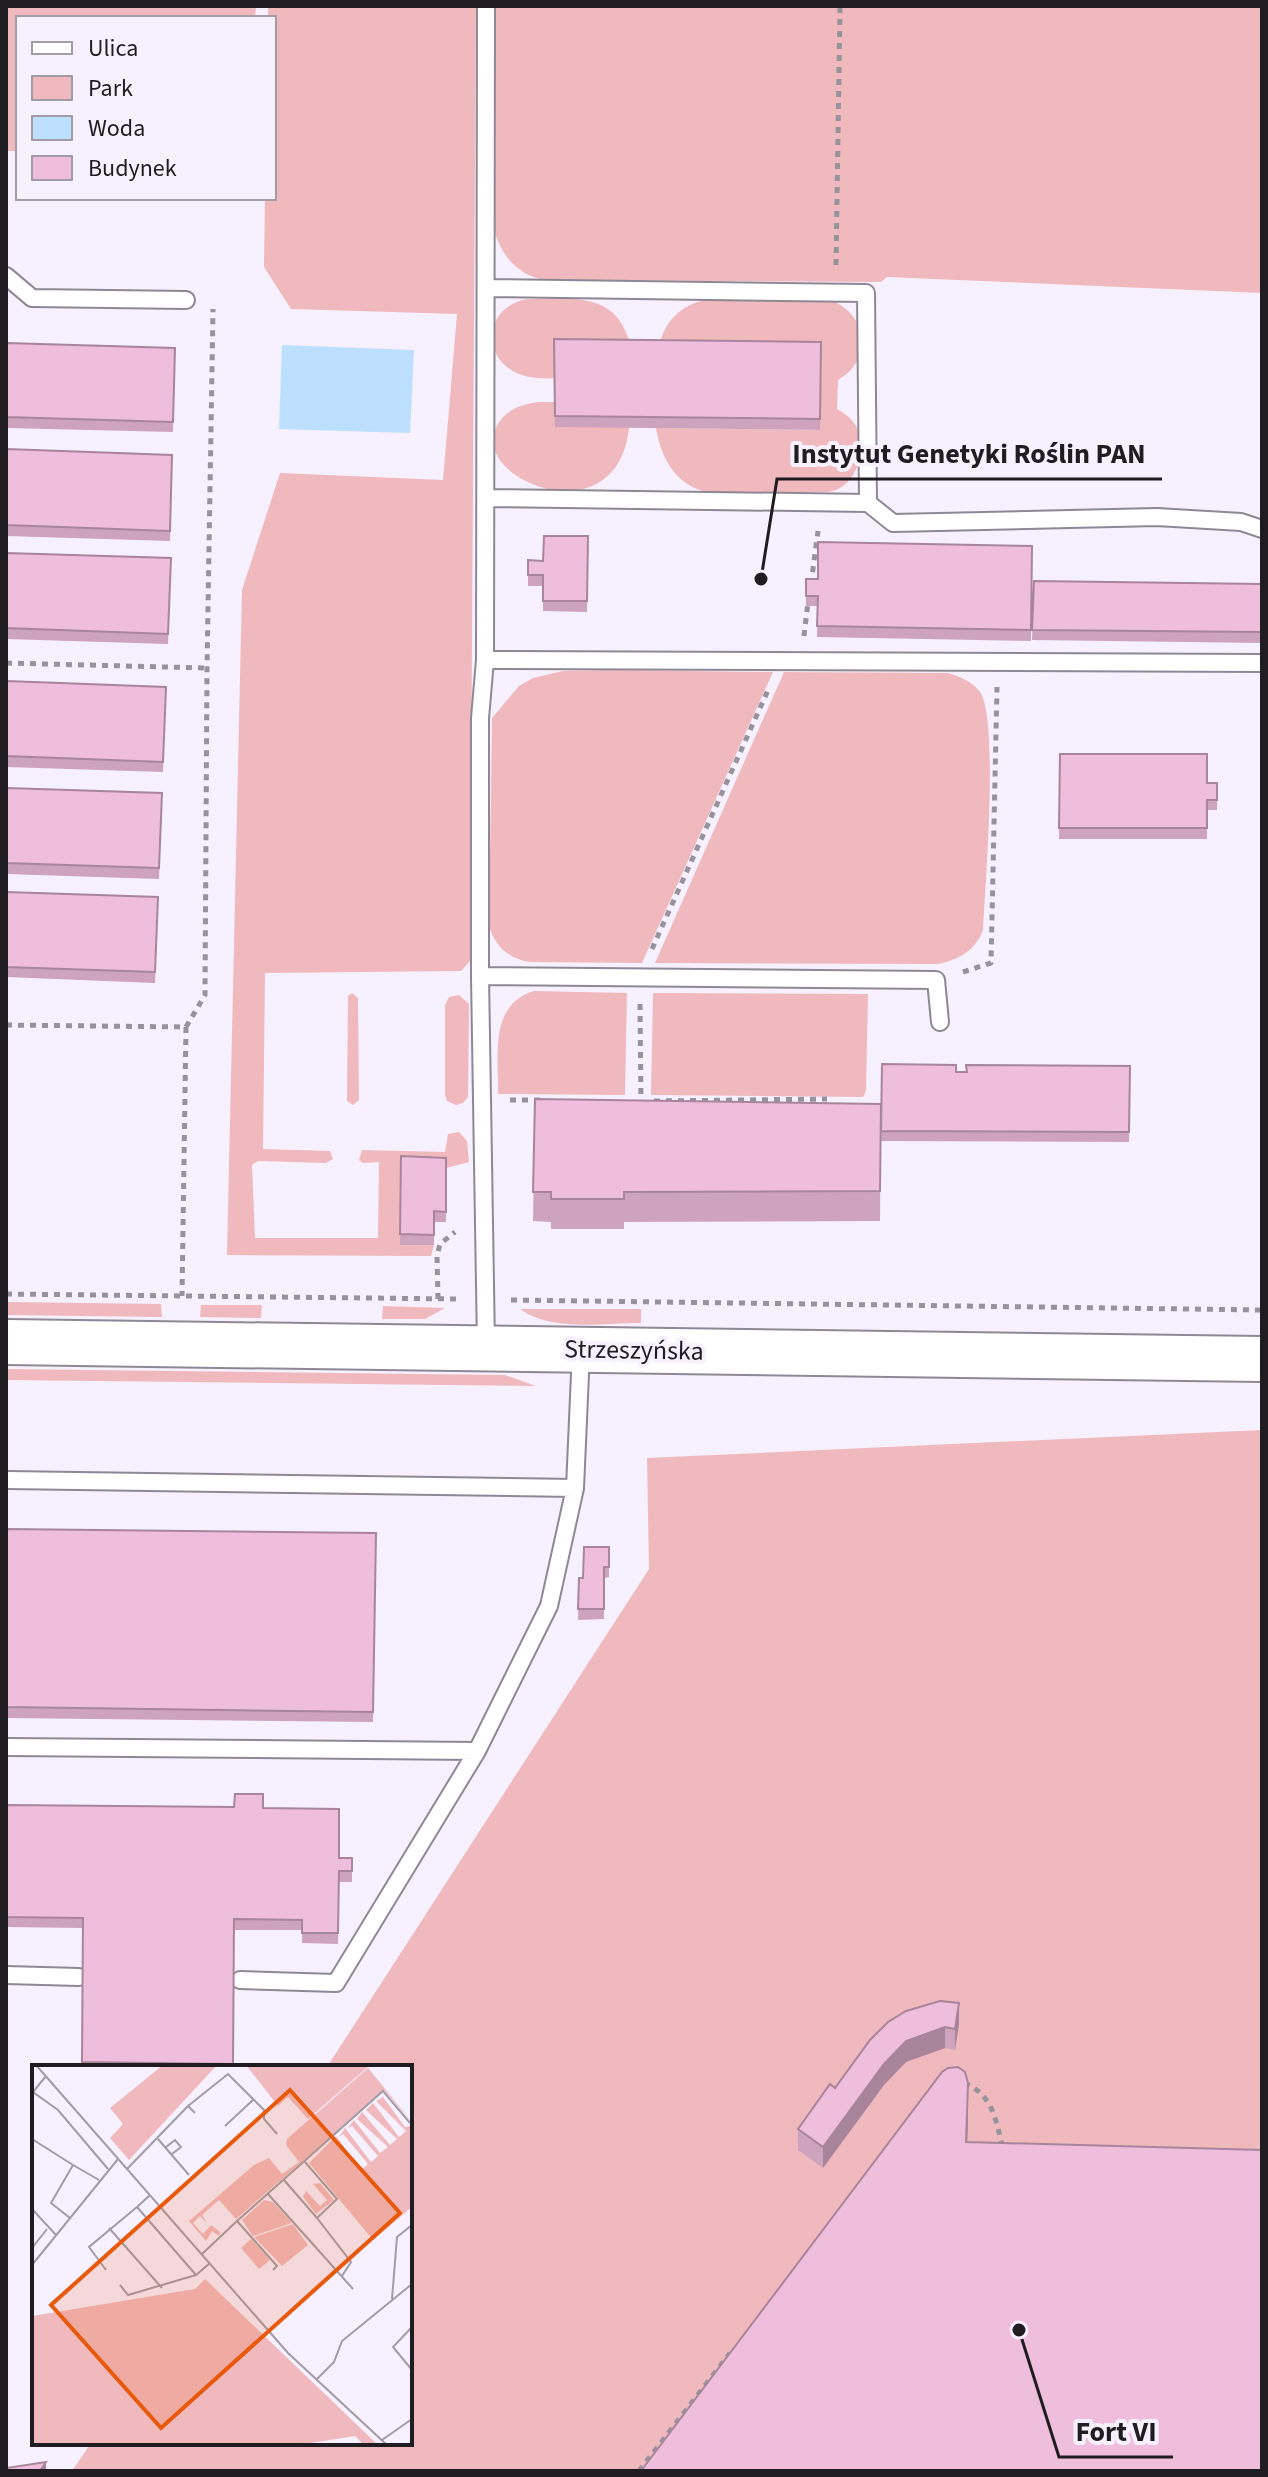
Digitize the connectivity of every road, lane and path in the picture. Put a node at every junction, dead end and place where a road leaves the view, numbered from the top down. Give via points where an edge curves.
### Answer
1 (486, 6) edge
2 (840, 6) edge
3 (6, 276) edge
4 (486, 288) junction
5 (836, 293) junction
6 (186, 300) joint
7 (486, 498) junction
8 (822, 502) junction
9 (868, 503) junction
10 (1262, 529) edge
11 (485, 660) junction
12 (781, 662) junction
13 (801, 662) junction
14 (998, 662) junction
15 (6, 663) edge
16 (1262, 663) edge
17 (207, 668) junction
18 (480, 976) junction
19 (639, 977) junction
20 (936, 980) junction
21 (940, 1022) dead end
22 (6, 1025) edge
23 (186, 1027) junction
24 (827, 1099) dead end
25 (481, 1100) junction
26 (554, 1100) edge
27 (627, 1101) edge
28 (641, 1101) junction
29 (642, 1113) edge
30 (482, 1227) junction
31 (6, 1294) edge
32 (182, 1296) junction
33 (438, 1299) junction
34 (485, 1299) junction
35 (1262, 1310) edge
36 (6, 1342) edge
37 (486, 1347) junction
38 (581, 1349) junction
39 (1262, 1359) edge
40 (6, 1480) edge
41 (575, 1488) junction
42 (6, 1747) edge
43 (477, 1751) junction
44 (6, 1975) edge
45 (79, 1977) edge
46 (240, 1980) dead end
47 (953, 2079) edge
48 (1004, 2151) edge
49 (734, 2348) edge
50 (639, 2471) edge

1 - 4 lane
2 - 5 path
3 - 6 lane via 32,298
4 - 5 lane
4 - 7 lane
5 - 9 lane via 866,293
6 - 17 path via 213,299
7 - 8 lane
7 - 11 lane
8 - 9 lane
8 - 13 path
9 - 10 lane via 893,523 1157,517 1241,522
11 - 12 lane
11 - 18 lane via 480,718
12 - 13 lane
12 - 19 path
13 - 14 lane
14 - 16 lane
14 - 20 path via 991,963
15 - 17 path
17 - 23 path via 205,995
18 - 19 lane
18 - 25 lane
19 - 20 lane
19 - 28 path
20 - 21 lane
22 - 23 path
23 - 32 path
24 - 28 path
25 - 26 path
25 - 30 lane
27 - 28 path
28 - 29 path
30 - 33 path via 456,1231 440,1244
30 - 34 lane
31 - 32 path
32 - 33 path
33 - 34 path
34 - 35 path
34 - 37 lane
36 - 37 street, Strzeszyńska
37 - 38 street, Strzeszyńska
38 - 39 street, Strzeszyńska
38 - 41 lane
40 - 41 lane
41 - 43 lane via 549,1606
42 - 43 lane
43 - 46 lane via 336,1983
44 - 45 lane
47 - 48 path via 979,2089 993,2108
49 - 50 path

